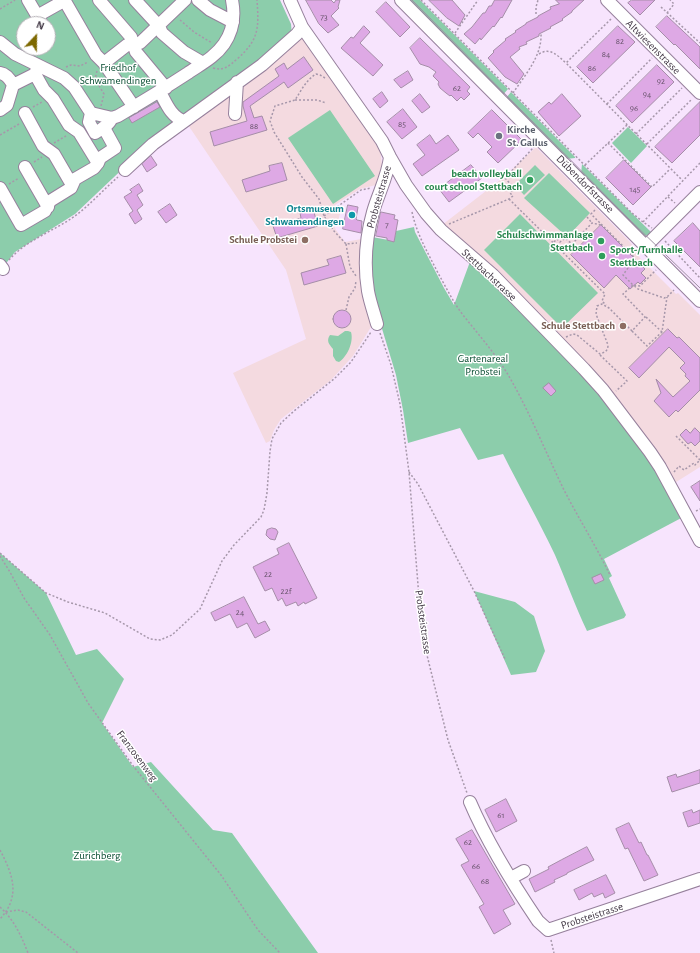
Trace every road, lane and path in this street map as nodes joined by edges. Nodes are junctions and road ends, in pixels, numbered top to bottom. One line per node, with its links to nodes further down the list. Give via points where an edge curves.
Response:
1 (15, 0): 18 (path)
2 (28, 0): 23 (street)
3 (99, 0): 32 (street, via 131,37)
4 (135, 0): 26 (street)
5 (185, 0): 19 (street)
6 (198, 0): 25 (street, via 210,10)
7 (232, 0): 25 (street)
8 (257, 0): 37 (path, via 256,32 248,49 220,70)
9 (290, 0): 27 (street, Stettbachstrasse)
10 (401, 0): 96 (street, Dübendorfstrasse)
11 (421, 0): 28 (path)
12 (477, 0): 28 (path)
13 (538, 0): 21 (path)
14 (607, 0): 48 (street, Altwiesenstrasse)
15 (670, 0): 20 (path, via 674,4)
16 (61, 1): 24 (street); 36 (street, via 66,3)
17 (661, 7): 20 (path)
18 (0, 9)
19 (174, 11): 26 (street); 33 (path, via 194,32)
20 (667, 13): 31 (path)
21 (536, 14)
22 (615, 15): 38 (path)
23 (38, 16)
24 (44, 16)
25 (233, 22): 33 (street, via 228,38)
26 (159, 26): 32 (street, via 140,43); 37 (street, via 162,33)
27 (302, 27): 43 (street, via 262,65); 69 (street, Stettbachstrasse, via 382,141)
28 (455, 34): 47 (path)
29 (541, 34): 34 (path, via 542,43)
30 (0, 42): 40 (street)
31 (700, 43)
32 (133, 44): 36 (street); 46 (street)
33 (221, 48): 37 (street)
34 (538, 55): 38 (path, via 542,52 553,52); 47 (path)
35 (655, 56): 52 (path)
36 (99, 60): 39 (path, via 80,66); 53 (street); 56 (path, via 95,79 104,94)
37 (202, 63): 46 (street)
38 (566, 63): 52 (path)
39 (65, 67)
40 (37, 70): 44 (street); 49 (street, via 44,90); 56 (street, via 70,82)
41 (0, 73): 44 (street, via 5,74)
42 (328, 81): 50 (path, via 316,74 304,84)
43 (237, 82): 57 (street); 59 (street)
44 (13, 85): 54 (street, via 7,105)
45 (685, 85): 63 (path)
46 (163, 90): 53 (street); 59 (street, via 174,116)
47 (513, 93): 72 (path)
48 (698, 95): 66 (path)
49 (50, 97): 55 (path); 62 (street)
50 (295, 100): 51 (path, via 317,100); 85 (path, via 275,106 270,121 302,177 319,199)
51 (326, 103)
52 (606, 104): 60 (path)
53 (134, 107): 58 (street)
54 (0, 110)
55 (28, 113): 64 (path); 68 (street, via 43,146)
56 (94, 114): 58 (street); 61 (street, via 89,122 95,133)
57 (235, 114)
58 (112, 118): 61 (street)
59 (184, 121): 75 (street, via 153,144)
60 (627, 125): 63 (path); 65 (path)
61 (104, 128): 70 (street, via 115,148 100,158)
62 (75, 130): 68 (path); 70 (street, via 79,132)
63 (636, 134): 66 (path)
64 (0, 135)
65 (608, 143): 72 (path); 74 (path, via 652,187)
66 (647, 144): 74 (path)
67 (536, 145): 81 (path, via 505,178 514,188 510,193 513,196)
68 (52, 146): 73 (path, via 46,155); 77 (street)
69 (390, 157): 91 (street, Stettbachstrasse, via 413,195); 107 (street, Probsteistrasse, via 372,214 367,242 368,291)
70 (98, 163): 77 (street, via 75,179)
71 (700, 163): 76 (path)
72 (585, 165): 87 (path)
73 (29, 167): 78 (path); 83 (street)
74 (670, 169): 76 (path)
75 (125, 170): 97 (path, via 75,216 15,254)
76 (683, 181): 87 (path)
77 (72, 185): 83 (street, via 50,201)
78 (3, 187): 83 (street, via 21,225)
79 (372, 188): 85 (path, via 361,190)
80 (700, 192): 96 (street)
81 (509, 199): 91 (path, via 451,223); 94 (path)
82 (411, 206): 120 (path, via 422,243 444,285 462,314 507,373 564,490)
83 (48, 207)
84 (595, 209): 89 (path, via 591,214)
85 (324, 216): 95 (path)
86 (587, 217): 88 (path)
87 (643, 222): 90 (path)
88 (592, 223): 89 (path); 94 (path, via 572,244 565,238 560,242 557,239)
89 (602, 224): 100 (path, via 635,258 623,275)
90 (655, 229)
91 (441, 230): 110 (street, Stettbachstrasse, via 493,275)
92 (663, 237): 99 (path, via 675,254)
93 (363, 242): 95 (path)
94 (553, 242): 104 (path, via 605,294 602,301)
95 (346, 244): 105 (path, via 350,267 357,278)
96 (646, 246): 103 (street, Dübendorfstrasse)
97 (1, 267)
98 (656, 270): 100 (path, via 640,286)
99 (700, 278)
100 (632, 284): 102 (path, via 638,289); 106 (path, via 623,294)
101 (675, 289): 102 (path)
102 (667, 297): 109 (path)
103 (700, 301)
104 (609, 308): 108 (path); 111 (path, via 599,304 596,310 608,345 608,350)
105 (346, 310)
106 (645, 317): 108 (path); 109 (path)
107 (377, 324): 115 (path, Probsteistrasse, via 391,365 400,404); 118 (path, via 351,362 281,423 272,439 267,493 261,517 222,561 200,609 172,635 160,640 150,639 105,613 46,593)
108 (632, 330): 109 (path, via 647,346)
109 (662, 332)
110 (558, 343): 111 (path, via 568,336 577,335); 112 (street, Stettbachstrasse)
111 (600, 354): 112 (path, via 627,381)
112 (609, 398): 116 (street, Stettbachstrasse, via 650,452)
113 (676, 436): 114 (path)
114 (700, 460): 116 (path, via 684,470 679,466)
115 (409, 472): 121 (path, via 418,484 474,591); 122 (path, Probsteistrasse, via 422,636 448,740)
116 (666, 479): 117 (street, Stettbachstrasse)
117 (700, 541)
118 (0, 552)
119 (0, 556): 133 (path, Franzosenweg, via 24,598 50,635 88,703 129,761 221,875 258,930)
120 (610, 575)
121 (505, 659)
122 (470, 802): 125 (street, Probsteistrasse, via 491,846)
123 (0, 850): 128 (path, via 12,880 10,907)
124 (524, 870): 125 (street)
125 (511, 878): 130 (street, Probsteistrasse, via 538,921)
126 (700, 880): 130 (street, Probsteistrasse)
127 (0, 907): 128 (path)
128 (6, 912): 129 (path); 131 (path, via 18,929); 132 (path, via 26,912)
129 (0, 919)
130 (548, 930): 134 (path)
131 (28, 953)
132 (78, 953)
133 (280, 953)
134 (554, 953)

